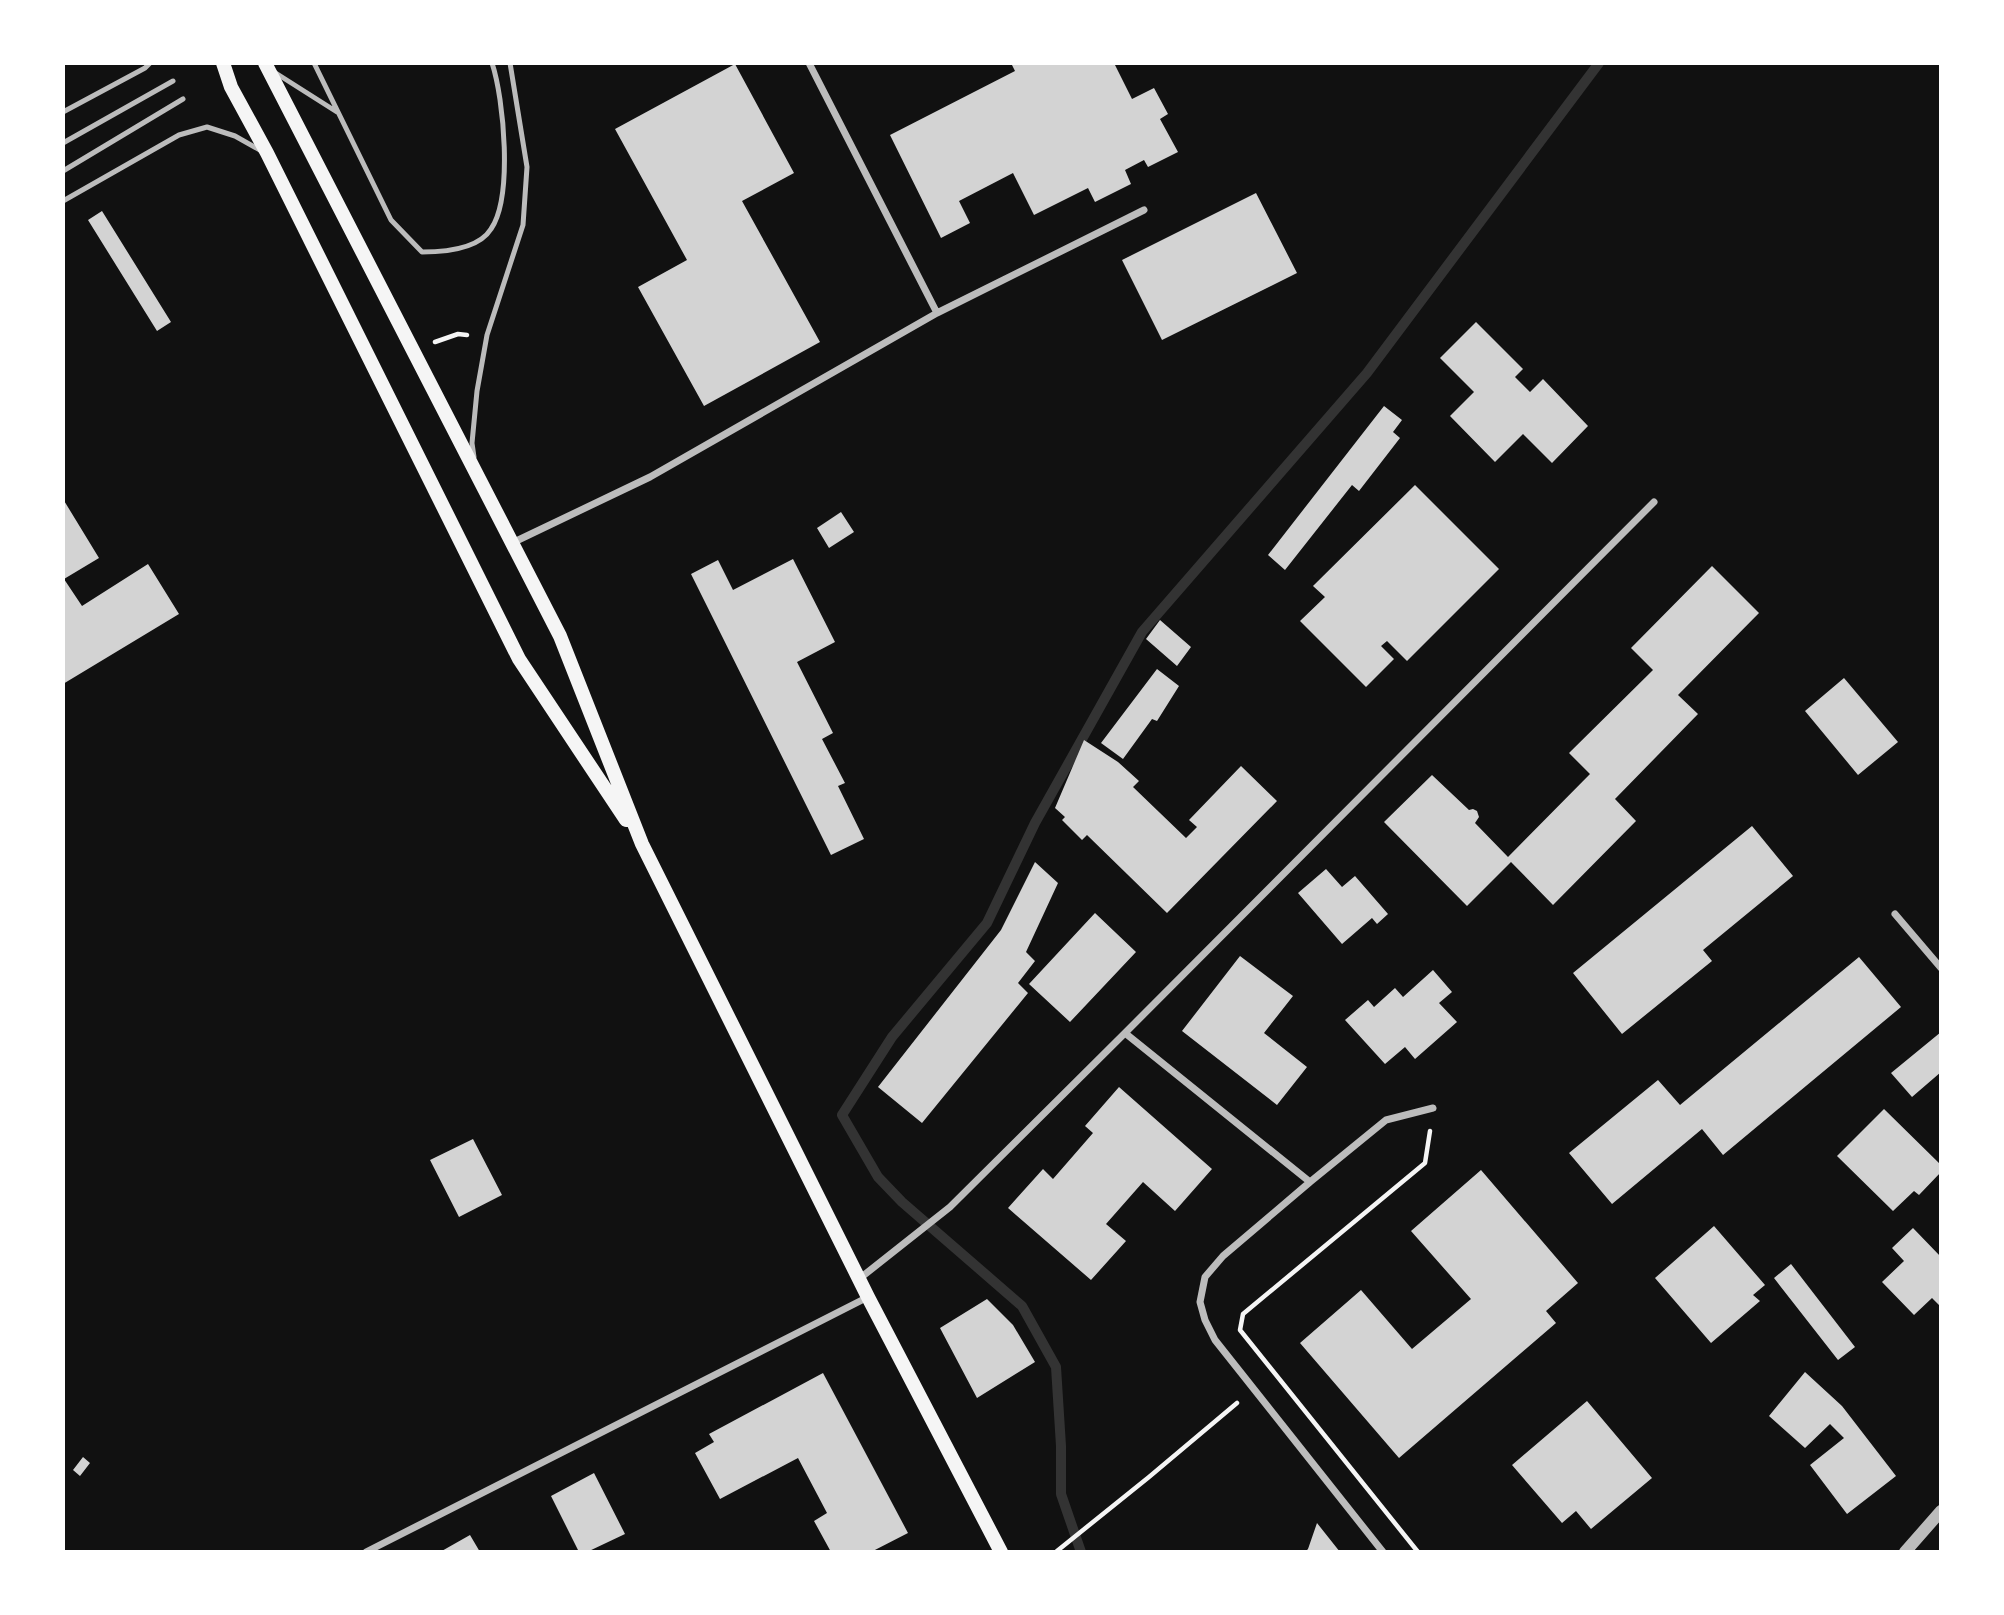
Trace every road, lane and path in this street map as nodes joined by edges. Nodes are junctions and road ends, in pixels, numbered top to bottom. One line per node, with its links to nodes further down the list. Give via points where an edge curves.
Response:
1 (150, 63): 10 (lane)
2 (223, 63): 13 (main road)
3 (314, 63): 11 (lane)
4 (492, 63): 11 (lane, via 504,133 503,184 498,216 491,231 477,242 447,252 422,252 391,220)
5 (510, 63): 18 (lane, via 527,167 523,225 487,335 472,443)
6 (808, 63): 17 (street)
7 (268, 65): 11 (lane); 18 (main road)
8 (173, 81): 12 (lane)
9 (183, 99): 14 (lane)
10 (63, 112)
11 (339, 114)
12 (63, 144)
13 (267, 153): 15 (lane, via 207,127 179,135); 21 (main road, via 519,659)
14 (63, 171)
15 (63, 201)
16 (1144, 211): 17 (street)
17 (937, 313): 20 (street, via 650,477)
18 (476, 475): 20 (main road)
19 (1654, 502): 24 (street)
20 (512, 542): 21 (main road, via 560,636)
21 (642, 844): 27 (main road)
22 (1895, 914): 23 (street)
23 (1941, 968)
24 (1125, 1033): 26 (street); 27 (street, via 950,1207)
25 (1433, 1108): 26 (street, via 1386,1120); 35 (path, via 1425,1163 1243,1314 1240,1330)
26 (1310, 1182): 34 (street, via 1223,1256 1205,1278 1200,1302 1215,1340)
27 (859, 1279): 28 (main road)
28 (868, 1297): 32 (street); 33 (main road)
29 (1237, 1403): 31 (path)
30 (1941, 1511): 36 (street)
31 (1057, 1551)
32 (366, 1552)
33 (1001, 1552)
34 (1383, 1552)
35 (1418, 1552)
36 (1905, 1552)

